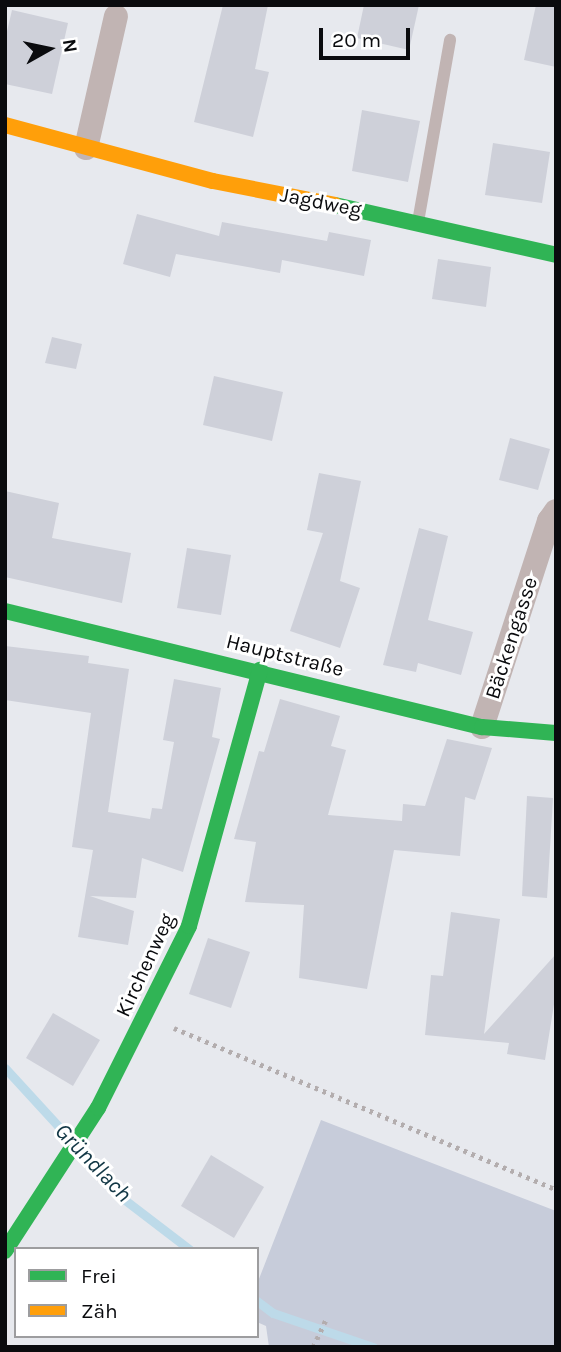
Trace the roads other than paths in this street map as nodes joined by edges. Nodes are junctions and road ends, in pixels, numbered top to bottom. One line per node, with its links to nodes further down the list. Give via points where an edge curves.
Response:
1 (116, 16): 4 (street)
2 (450, 40): 5 (lane)
3 (5, 125): 4 (street, Jagdweg)
4 (86, 148): 5 (street, Jagdweg, via 213,181)
5 (418, 222): 6 (street, Jagdweg)
6 (556, 255)
7 (556, 511): 10 (street, Bäckengasse)
8 (5, 611): 9 (street, Hauptstraße)
9 (260, 670): 10 (street, Hauptstraße); 12 (street, Kirchenweg, via 189,926 98,1108)
10 (482, 727): 11 (street, Hauptstraße)
11 (556, 733)
12 (5, 1251)

